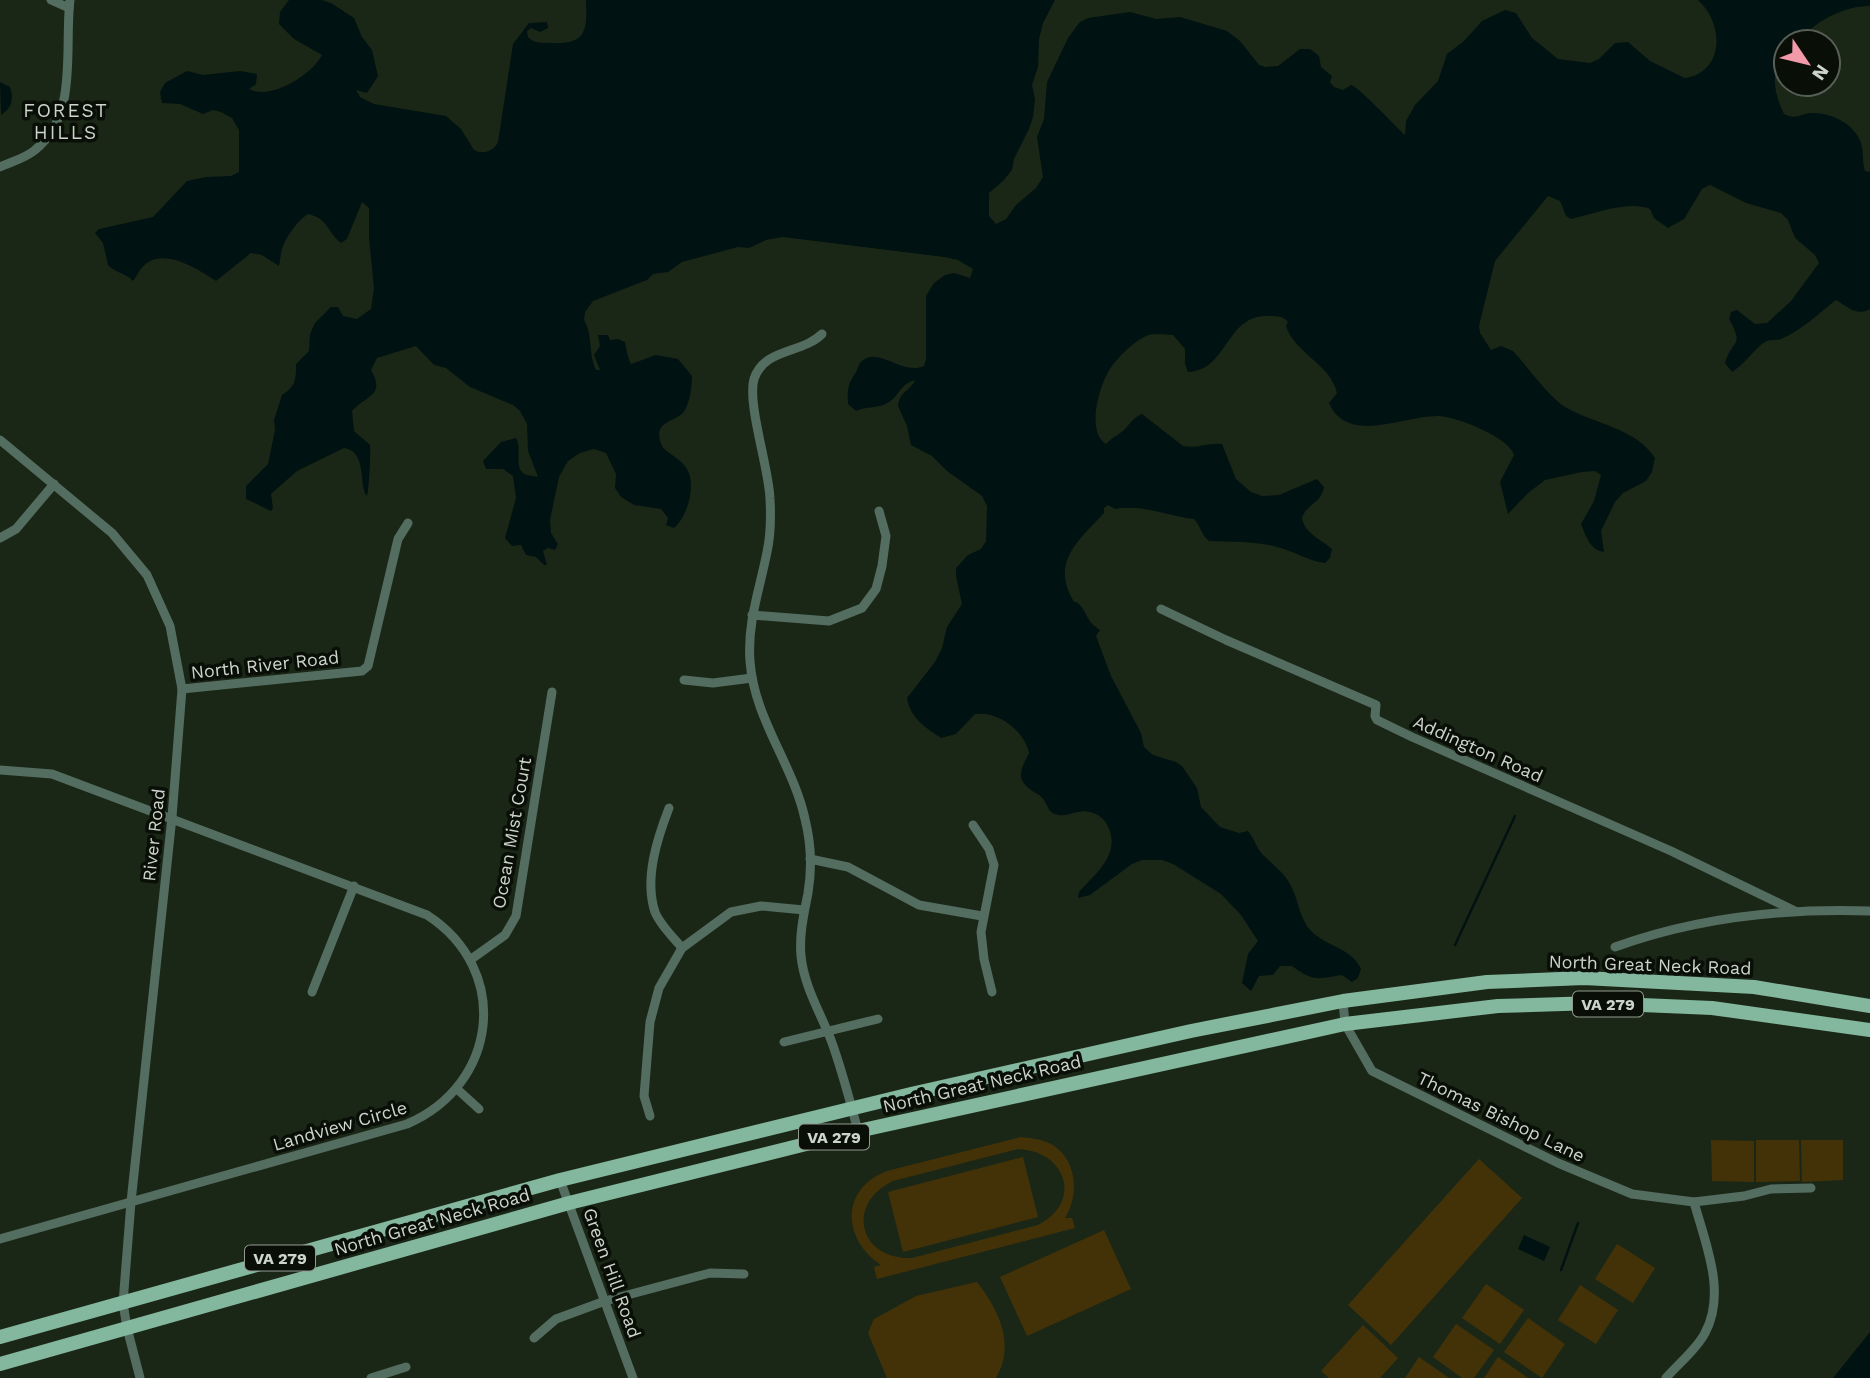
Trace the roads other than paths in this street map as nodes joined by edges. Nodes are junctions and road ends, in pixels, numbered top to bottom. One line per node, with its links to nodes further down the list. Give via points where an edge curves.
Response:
1 (51, 0): 2 (street)
2 (70, 4): 3 (street, via 59,122 35,151)
3 (0, 167)
4 (822, 334): 11 (street, via 805,346 767,360 754,379 771,516)
5 (0, 440): 6 (street, River Road)
6 (54, 484): 9 (street, via 16,529); 14 (street, River Road, via 111,533 147,575 170,626)
7 (879, 512): 11 (street, via 886,536 882,566 876,589 862,608 829,621)
8 (408, 523): 14 (street, North River Road, via 398,539 368,666 362,671)
9 (0, 538)
10 (1161, 609): 23 (street, Addington Road, via 1376,705 1377,720 1412,737)
11 (752, 615): 12 (street)
12 (752, 678): 13 (street, via 713,683); 20 (street, via 766,726 801,804)
13 (684, 680)
14 (182, 689): 18 (street, River Road)
15 (552, 692): 28 (street, Ocean Mist Court, via 516,916 505,935)
16 (0, 770): 18 (street, Landview Circle, via 52,774)
17 (668, 808): 27 (street, via 656,839 651,893 656,915)
18 (172, 817): 21 (street, Landview Circle); 45 (street, River Road)
19 (973, 825): 25 (street, via 994,865)
20 (810, 859): 22 (street); 25 (street, via 848,867 919,905)
21 (354, 886): 28 (street, Landview Circle, via 428,915 450,932); 29 (street)
22 (804, 910): 27 (street, via 761,906 731,912); 36 (street, via 800,943 804,973)
23 (1795, 911): 24 (street); 26 (street, via 1705,921)
24 (1870, 911)
25 (982, 916): 30 (street, via 982,950)
26 (1615, 947)
27 (682, 948): 41 (street, via 659,988 650,1022 644,1096)
28 (470, 960): 38 (street, Landview Circle, via 481,986 483,1022 478,1055)
29 (312, 992)
30 (992, 992)
31 (1343, 1001): 32 (main road, North Great Neck Road / VA 279, via 1487,982 1584,978 1754,987); 34 (street, Thomas Bishop Lane); 39 (main road, North Great Neck Road / VA 279)
32 (1870, 1006)
33 (878, 1019): 36 (street)
34 (1345, 1024): 35 (main road, North Great Neck Road / VA 279, via 1498,1006 1595,1003 1712,1008); 42 (main road, North Great Neck Road / VA 279); 46 (street, Thomas Bishop Lane, via 1372,1071 1558,1163 1632,1194)
35 (1870, 1030)
36 (827, 1031): 37 (street); 39 (street)
37 (784, 1042)
38 (457, 1089): 40 (street); 45 (street, Landview Circle, via 434,1110 407,1124)
39 (851, 1107): 42 (street); 43 (main road, North Great Neck Road / VA 279)
40 (479, 1109)
41 (650, 1116)
42 (858, 1131): 47 (main road, North Great Neck Road / VA 279)
43 (560, 1180): 47 (street, Green Hill Road); 51 (main road, North Great Neck Road / VA 279)
44 (1811, 1188): 46 (street, Thomas Bishop Lane, via 1772,1189)
45 (131, 1202): 48 (street, Landview Circle); 51 (street, River Road)
46 (1694, 1202): 60 (street, via 1714,1281 1715,1306 1704,1335)
47 (569, 1203): 50 (street, Green Hill Road); 52 (main road, North Great Neck Road / VA 279)
48 (0, 1239)
49 (744, 1274): 50 (street, via 710,1273)
50 (605, 1301): 54 (street, via 556,1319); 59 (street, Green Hill Road)
51 (123, 1303): 52 (street, River Road); 53 (main road, North Great Neck Road / VA 279)
52 (127, 1328): 55 (main road, North Great Neck Road / VA 279); 57 (street, River Road)
53 (0, 1337)
54 (534, 1338)
55 (0, 1364)
56 (406, 1367): 58 (street)
57 (140, 1378)
58 (371, 1378)
59 (633, 1378)
60 (1665, 1378)

